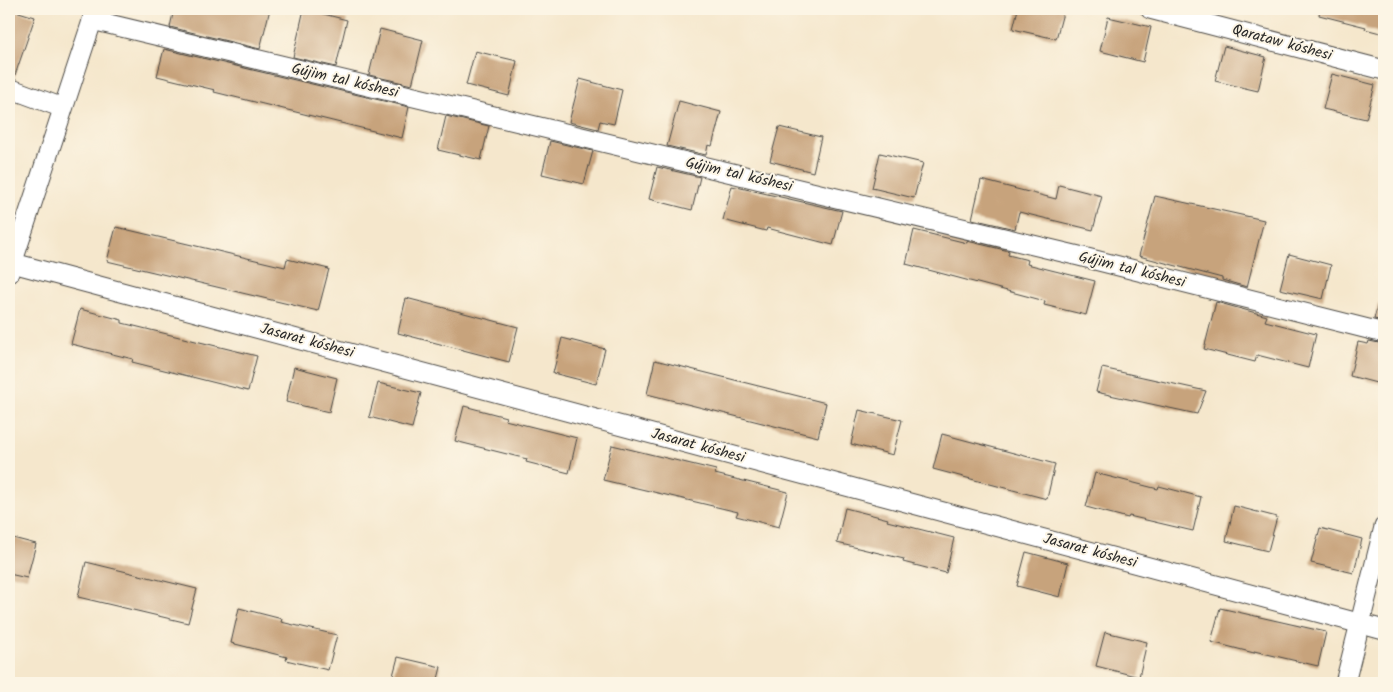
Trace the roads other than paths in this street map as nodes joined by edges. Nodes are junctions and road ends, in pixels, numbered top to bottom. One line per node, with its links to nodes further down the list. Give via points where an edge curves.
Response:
1 (1150, 9): 3 (street, Qarataw kóshesi)
2 (94, 15): 5 (street); 7 (street, Gújim tal kóshesi)
3 (1384, 70)
4 (9, 88): 5 (street)
5 (63, 108): 6 (street)
6 (11, 268): 9 (street, Jasarat kóshesi)
7 (1384, 333)
8 (1384, 527): 9 (street)
9 (1360, 623): 10 (street, Jasarat kóshesi); 11 (street)
10 (1384, 630)
11 (1345, 683)

